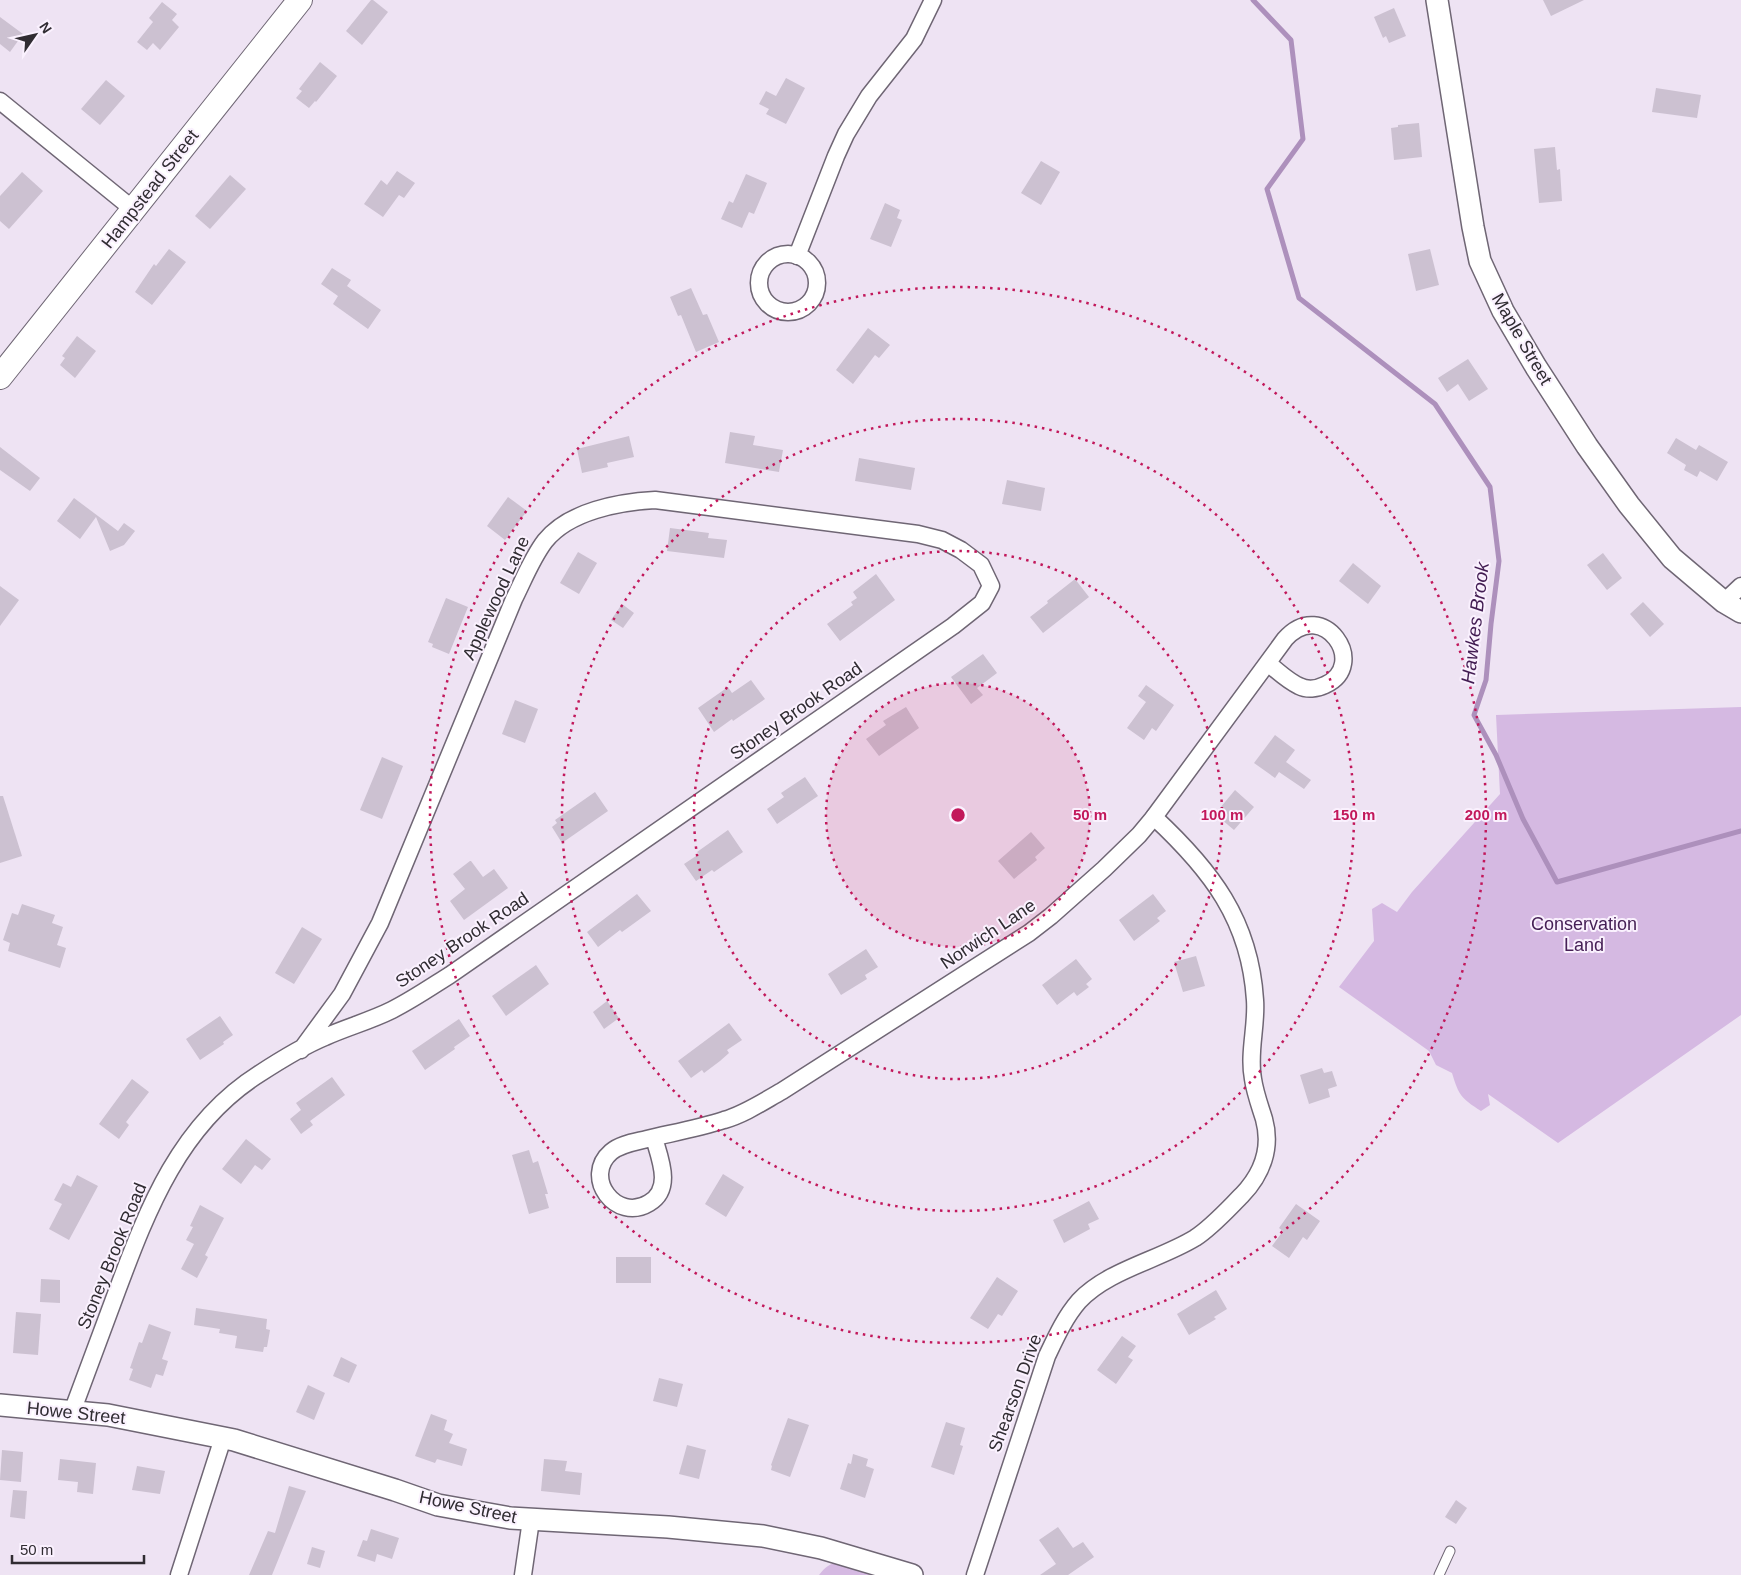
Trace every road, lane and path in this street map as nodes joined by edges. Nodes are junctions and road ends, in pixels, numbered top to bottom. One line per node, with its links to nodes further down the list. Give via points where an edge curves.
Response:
1 (300, 0): 5 (main road, Hampstead Street)
2 (933, 0): 6 (street, via 914,38 869,96 846,134)
3 (1437, 0): 10 (street, Maple Street, via 1480,261 1503,312 1587,446 1633,510 1672,558)
4 (0, 100): 5 (street)
5 (134, 210): 7 (main road, Hampstead Street)
6 (797, 256)
7 (0, 377)
8 (992, 586): 13 (street, Stoney Brook Road, via 982,603 953,626 450,975 392,1010 324,1037); 13 (street, Applewood Lane, via 982,565 961,550 942,540 918,534 655,500 605,507 563,526 547,539 534,557 514,598 380,923 342,994)
9 (1741, 586): 10 (street)
10 (1732, 607)
11 (1268, 664): 11 (street, Norwich Lane, via 1290,634 1308,626 1327,629 1343,650 1337,676 1320,688 1299,686); 12 (street, Norwich Lane)
12 (1154, 817): 14 (street, Norwich Lane, via 1139,835 1051,916 1006,948 754,1107 725,1120); 23 (street, Shearson Drive, via 1209,876 1238,922 1252,975 1255,1001 1252,1078 1265,1121 1266,1153 1253,1181 1197,1236 1099,1285 1072,1310 1047,1356)
13 (301, 1050): 16 (street, Stoney Brook Road, via 236,1091 201,1124 177,1157 141,1228)
14 (654, 1138): 14 (street, Norwich Lane, via 664,1174 659,1193 639,1208 626,1208 614,1203 600,1181 606,1157 616,1148)
15 (0, 1406): 16 (street, Howe Street)
16 (72, 1412): 17 (street, Howe Street, via 108,1414)
17 (223, 1438): 18 (street, Howe Street, via 438,1505); 20 (street)
18 (532, 1520): 21 (street); 22 (street, Howe Street, via 763,1536 821,1548)
19 (1450, 1551): 24 (lane)
20 (179, 1575)
21 (523, 1575)
22 (912, 1575)
23 (974, 1575)
24 (1438, 1575)

